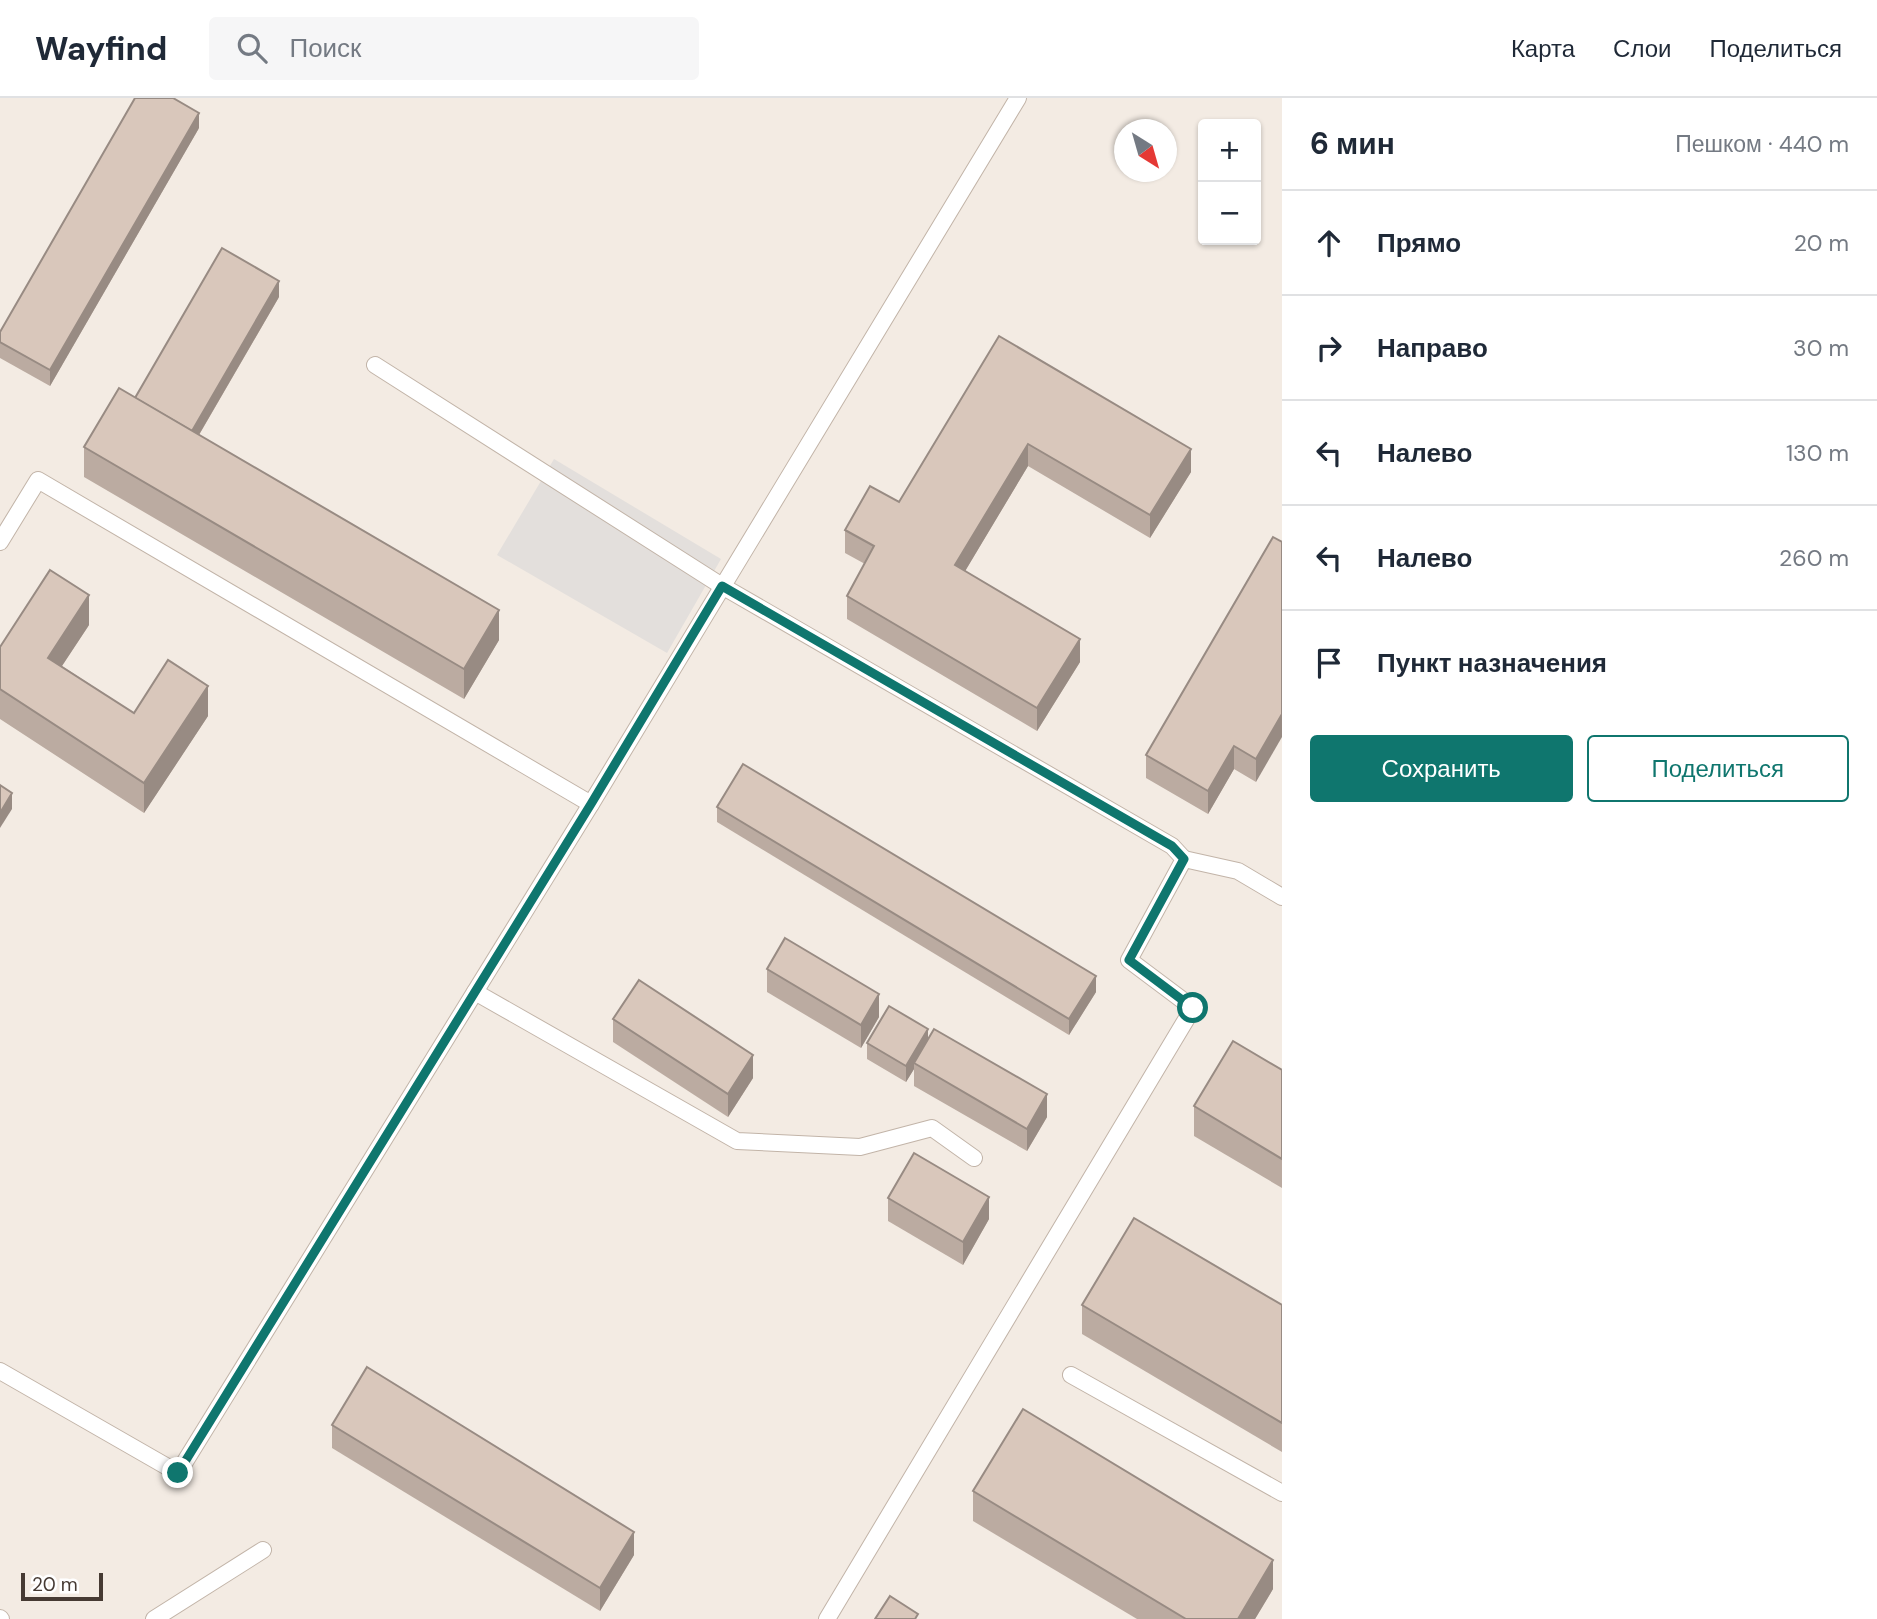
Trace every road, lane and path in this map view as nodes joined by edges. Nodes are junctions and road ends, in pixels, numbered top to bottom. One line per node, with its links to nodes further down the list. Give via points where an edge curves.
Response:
1 (1018, 98): 4 (lane)
2 (375, 365): 4 (lane)
3 (0, 542): 5 (lane, via 38,480)
4 (722, 586): 5 (lane); 6 (lane, via 1172,846)
5 (591, 804): 8 (lane)
6 (1184, 859): 7 (lane, via 1238,870); 15 (lane, via 1129,960 1193,1008)
7 (1282, 897)
8 (475, 992): 9 (lane, via 737,1141 860,1147 932,1128); 10 (lane, via 178,1473)
9 (974, 1158)
10 (0, 1371)
11 (1071, 1375): 12 (lane)
12 (1282, 1493)
13 (263, 1550): 14 (lane)
14 (154, 1619)
15 (827, 1619)

